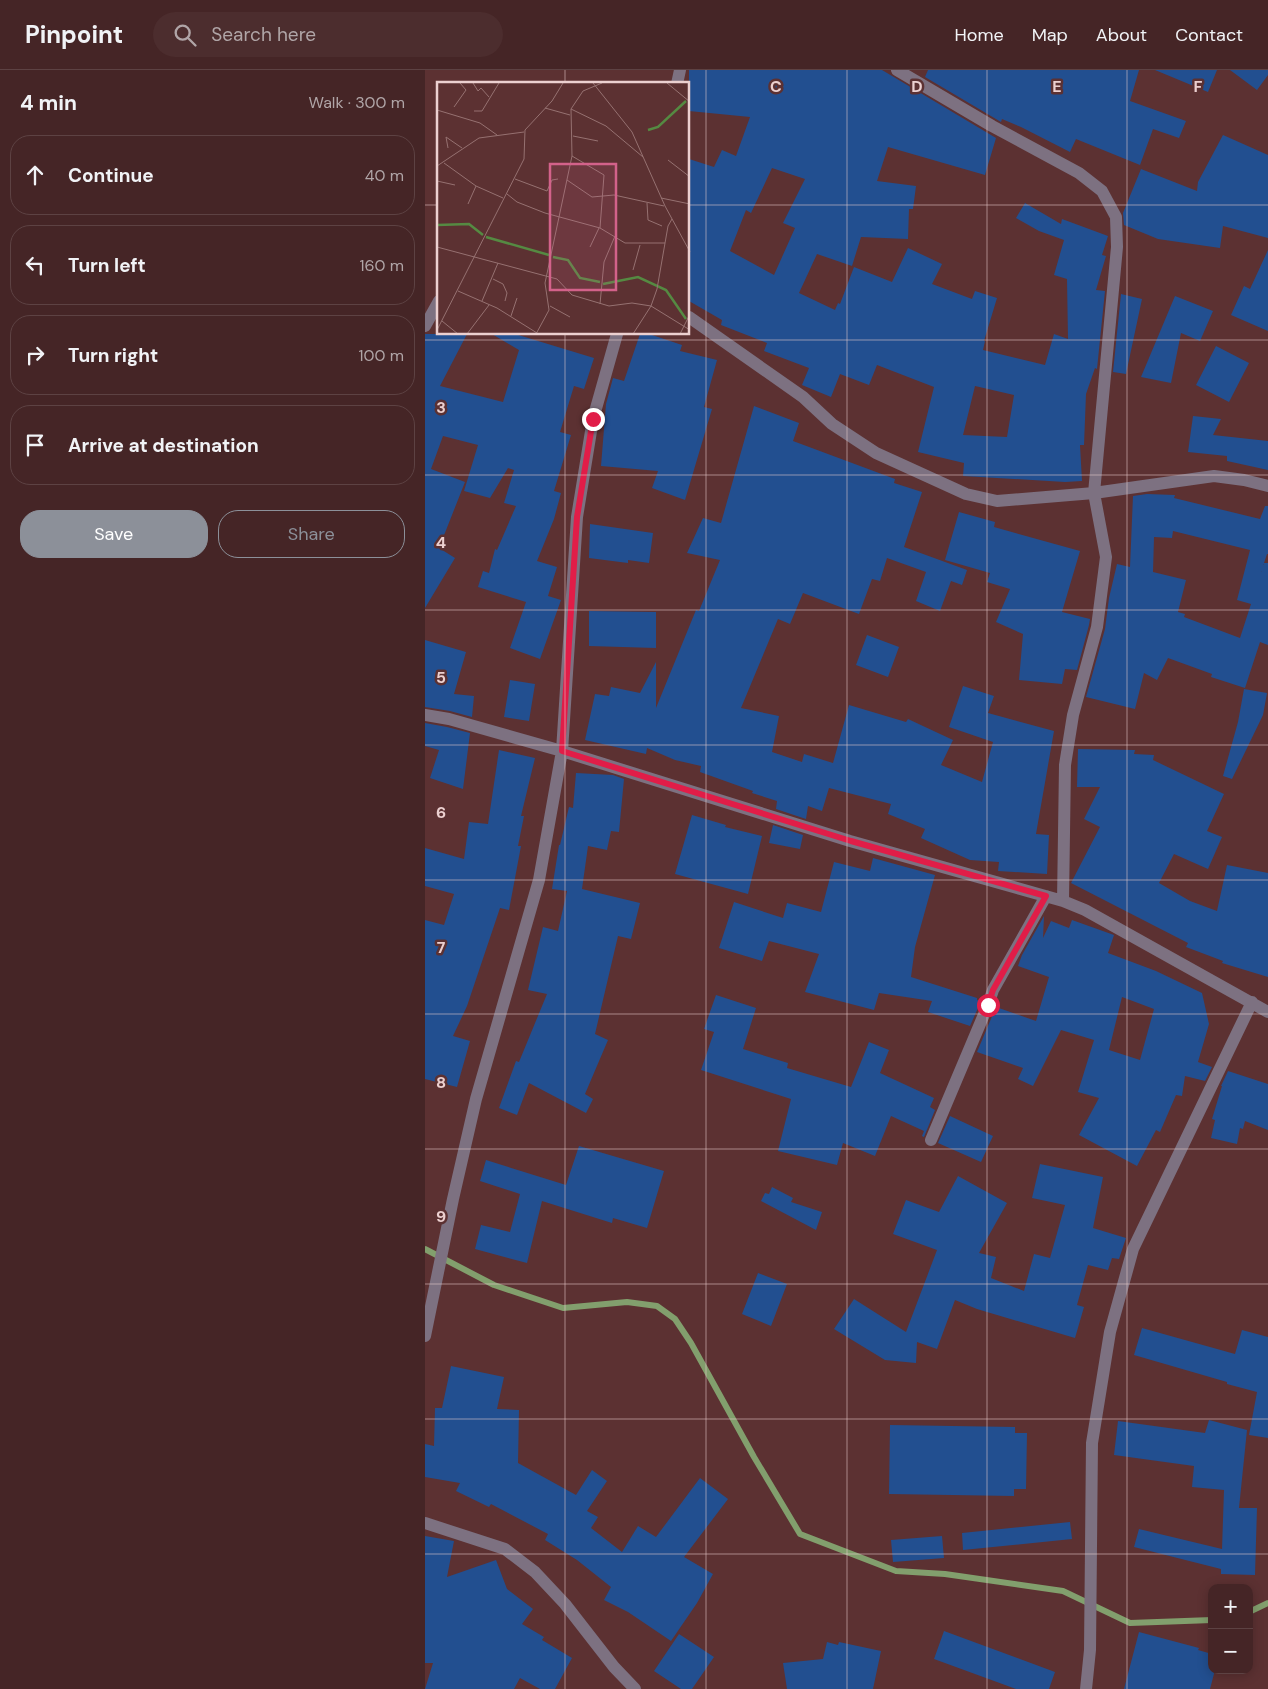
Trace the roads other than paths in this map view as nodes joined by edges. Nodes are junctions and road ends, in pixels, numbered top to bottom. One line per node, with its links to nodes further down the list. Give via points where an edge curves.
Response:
1 (897, 70): 7 (street, via 1079,173 1102,191 1116,217 1116,257)
2 (437, 305): 4 (street)
3 (690, 318): 7 (street, via 803,397 831,424 876,453 966,494 997,501)
4 (425, 326)
5 (617, 335): 9 (street, via 593,419 577,517)
6 (1268, 486): 7 (street, via 1214,476)
7 (1094, 494): 11 (street, via 1106,557 1097,627 1073,715 1065,765)
8 (425, 714): 9 (street)
9 (562, 751): 10 (street, via 851,841); 15 (street, via 539,880 476,1099)
10 (1046, 896): 11 (street); 14 (street, via 993,990)
11 (1063, 901): 12 (street)
12 (1252, 1002): 13 (street); 18 (street, via 1133,1249 1109,1332 1092,1443 1090,1650)
13 (1268, 1012)
14 (931, 1140)
15 (426, 1332)
16 (425, 1523): 17 (street, via 505,1549 535,1572)
17 (635, 1689)
18 (1086, 1689)

